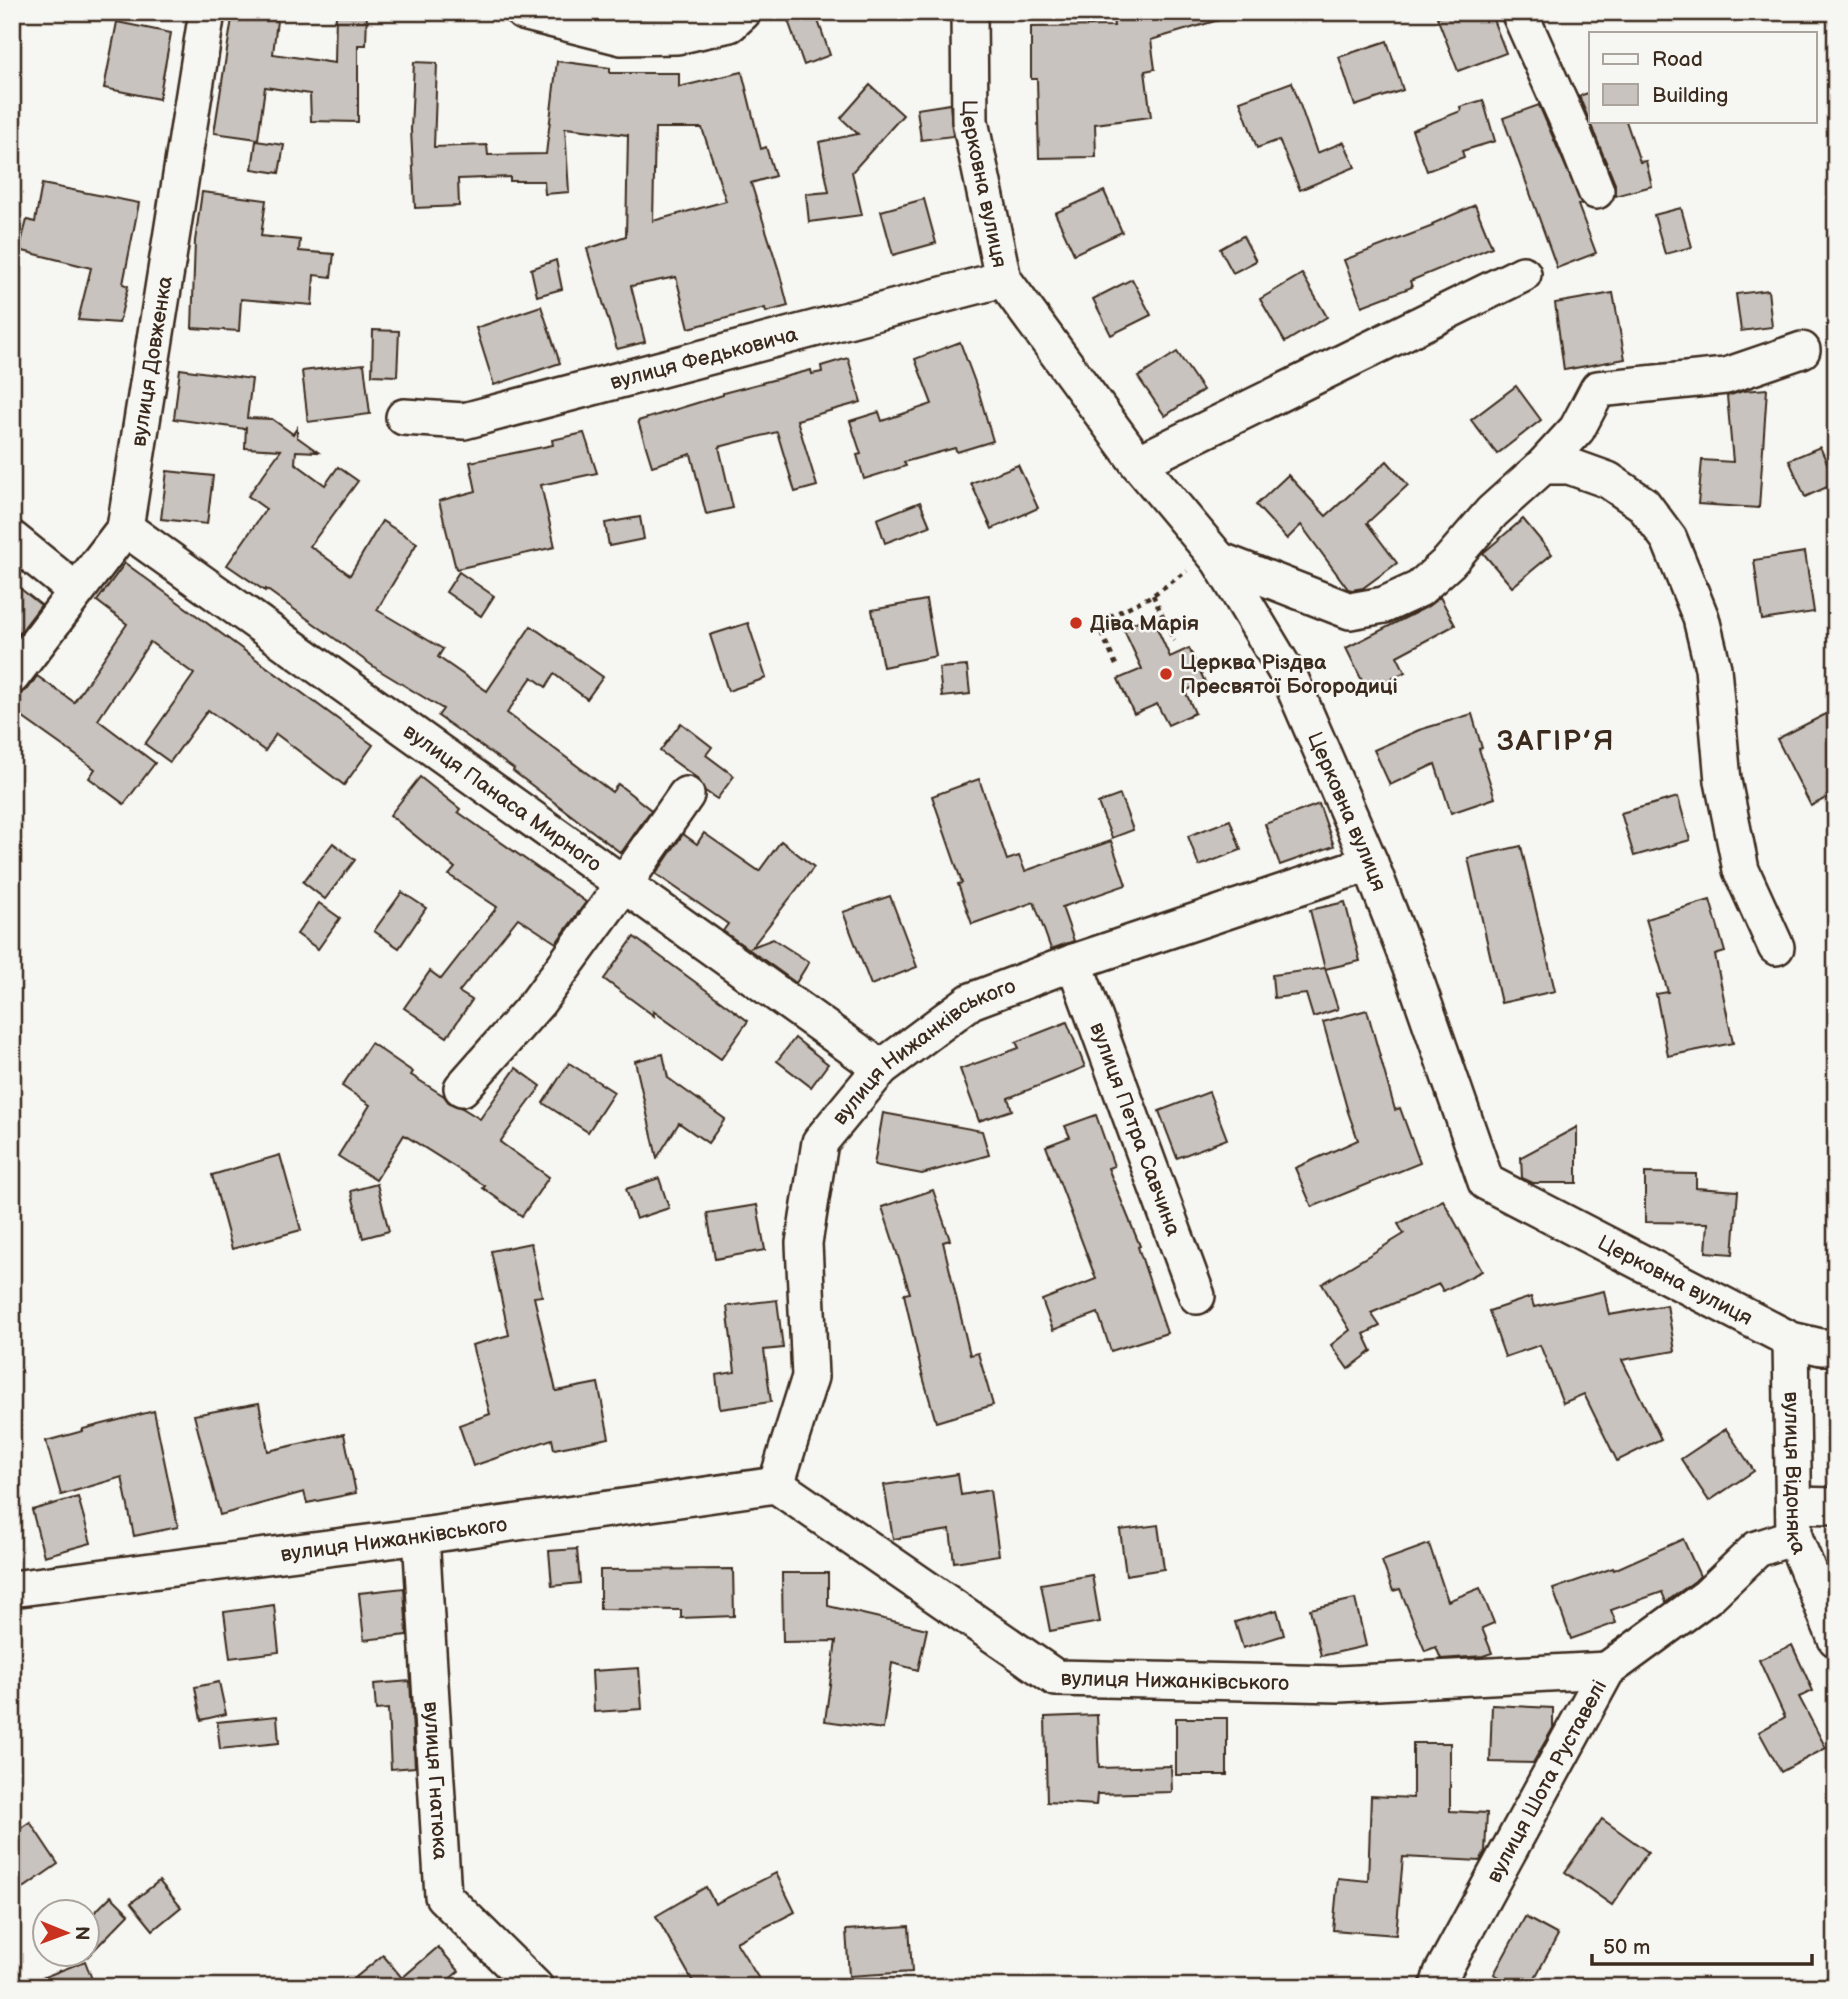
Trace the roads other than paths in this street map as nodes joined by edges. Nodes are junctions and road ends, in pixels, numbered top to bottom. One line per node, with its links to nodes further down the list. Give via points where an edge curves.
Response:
1 (207, 12): 13 (street, вулиця Довженка)
2 (523, 12): 3 (street, via 622,37 677,36 730,24)
3 (743, 12)
4 (969, 12): 8 (street, Церковна вулиця, via 970,121)
5 (1519, 12): 6 (street)
6 (1596, 191)
7 (1523, 274): 11 (street)
8 (1003, 279): 10 (street, вулиця Федьковича, via 464,421); 11 (street, Церковна вулиця)
9 (1802, 350): 12 (street, via 1726,376 1598,389 1577,429)
10 (404, 417)
11 (1138, 463): 15 (street, Церковна вулиця)
12 (1543, 466): 15 (street, via 1419,589 1384,605 1350,611); 21 (street, via 1569,466 1608,480 1643,505 1669,539 1701,618 1713,667 1723,781 1741,870)
13 (125, 528): 16 (street, вулиця Довженка); 20 (street, вулиця Панаса Мирного)
14 (12, 538): 16 (street)
15 (1216, 555): 19 (street, Церковна вулиця, via 1291,681)
16 (76, 591): 17 (street, вулиця Довженка)
17 (12, 676)
18 (686, 795): 20 (street)
19 (1370, 863): 22 (street, вулиця Нижанківського); 26 (street, Церковна вулиця, via 1418,984 1486,1182)
20 (624, 884): 23 (street, вулиця Панаса Мирного); 24 (street, via 538,1002)
21 (1776, 947)
22 (1074, 962): 23 (street, вулиця Нижанківського, via 971,1002); 25 (street, вулиця Петра Савчина)
23 (881, 1068): 28 (street, вулиця Нижанківського, via 820,1142 804,1243 810,1377)
24 (462, 1088)
25 (1197, 1296)
26 (1791, 1340): 27 (street, Церковна вулиця); 30 (street, вулиця Відоняка)
27 (1836, 1347)
28 (776, 1485): 31 (street, вулиця Нижанківського); 34 (street, вулиця Нижанківського, via 1056,1678 1339,1684)
29 (1836, 1506): 30 (street, вулиця Шота Руставелі)
30 (1794, 1521): 33 (street, вулиця Відоняка); 34 (street, вулиця Шота Руставелі, via 1756,1549 1708,1596)
31 (421, 1536): 32 (street, вулиця Нижанківського); 35 (street, вулиця Гнатюка, via 443,1896)
32 (12, 1589)
33 (1836, 1639)
34 (1607, 1670): 36 (street, вулиця Шота Руставелі)
35 (535, 1987)
36 (1438, 1987)

